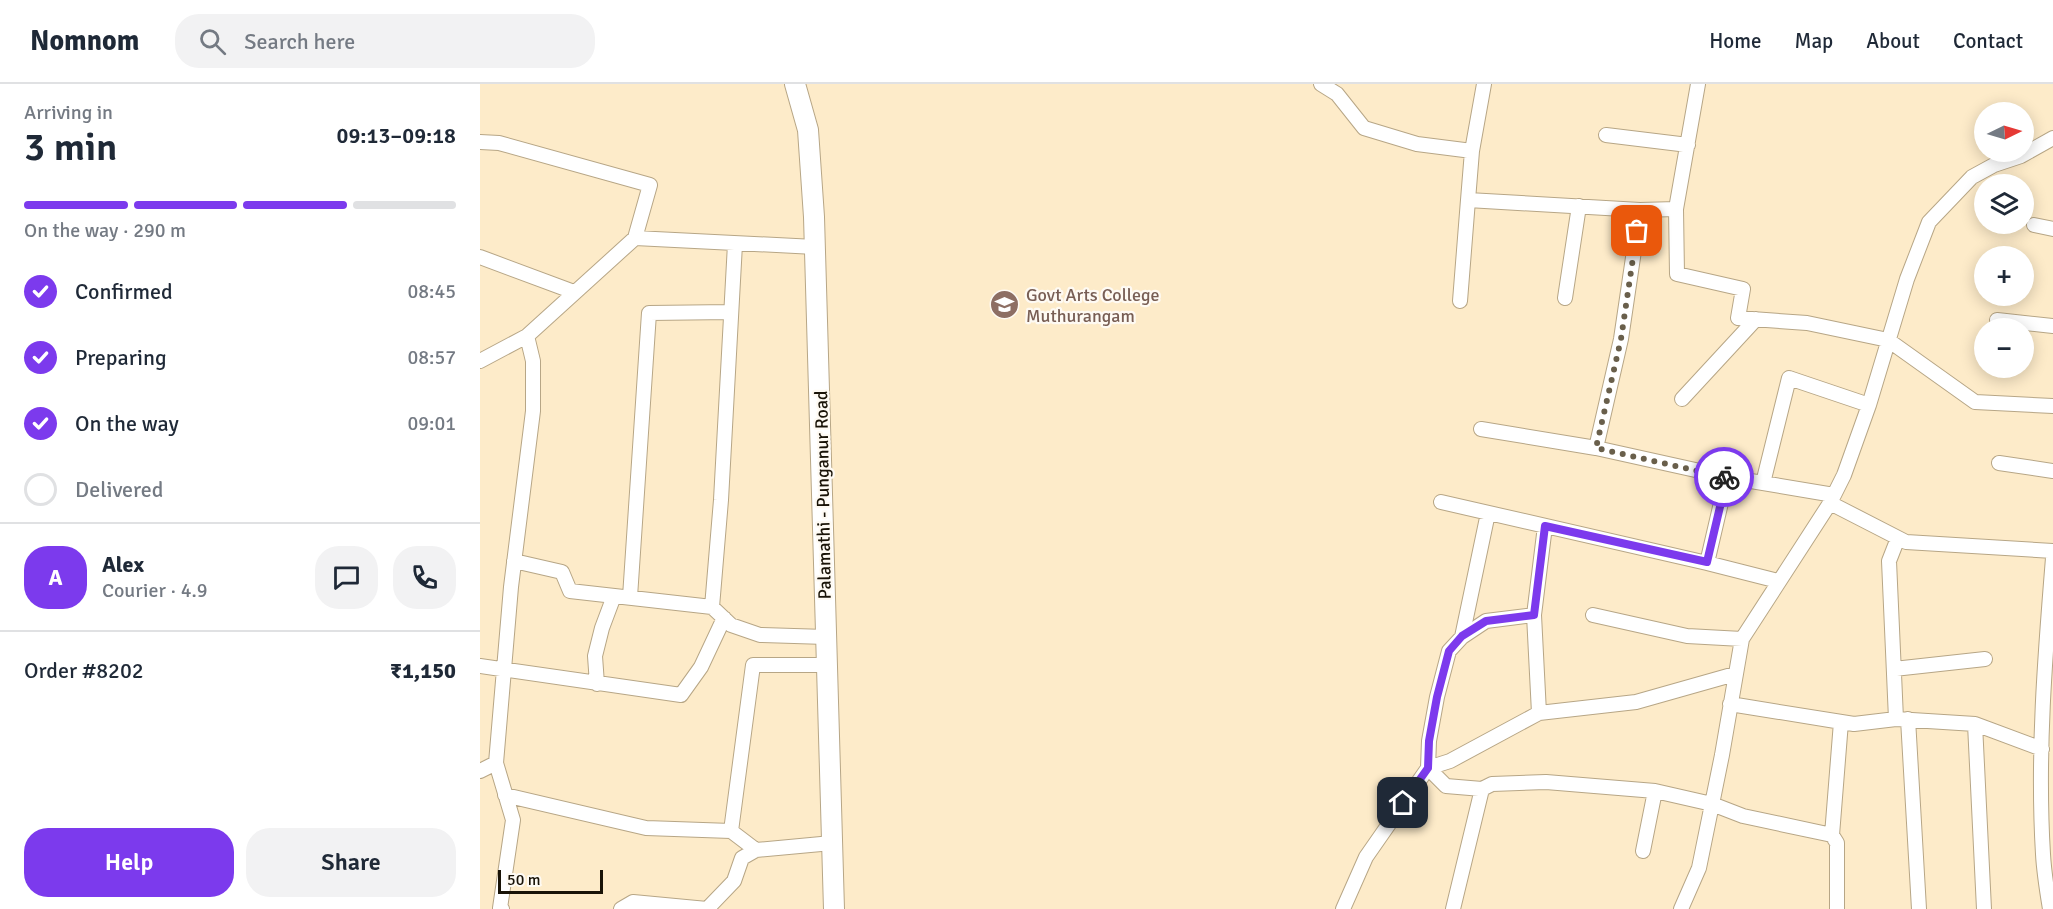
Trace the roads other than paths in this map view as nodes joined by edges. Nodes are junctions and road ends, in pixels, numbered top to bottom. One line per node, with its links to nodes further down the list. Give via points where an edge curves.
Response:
1 (795, 84): 18 (street, Palamathi - Punganur Road, via 808,130)
2 (1321, 84): 9 (street, via 1337,94 1364,128 1417,144)
3 (1484, 84): 9 (street)
4 (1698, 84): 8 (street)
5 (1606, 135): 8 (street)
6 (2053, 138): 28 (street, via 1972,177 1929,222)
7 (480, 142): 16 (street, via 499,143 650,184)
8 (1688, 146): 12 (street)
9 (1472, 151): 10 (street)
10 (1468, 200): 11 (street); 22 (street)
11 (1580, 206): 13 (street); 21 (street)
12 (1676, 209): 13 (street); 24 (street, via 1677,274 1743,289 1738,318)
13 (1640, 210): 34 (street, via 1621,339)
14 (2034, 225): 15 (street)
15 (2053, 229)
16 (635, 238): 17 (street); 20 (street)
17 (735, 244): 18 (street); 23 (street)
18 (815, 247): 57 (street, Palamathi - Punganur Road)
19 (480, 257): 20 (street)
20 (574, 292): 27 (street)
21 (1565, 298)
22 (1460, 301)
23 (731, 312): 50 (street, via 649,313); 51 (street)
24 (1756, 319): 28 (street, via 1807,323); 30 (street)
25 (2034, 324): 26 (street)
26 (2053, 326)
27 (527, 336): 29 (street); 46 (street, via 533,361 533,411)
28 (1888, 340): 31 (street); 32 (street, via 1975,402)
29 (482, 359)
30 (1682, 399)
31 (1869, 405): 38 (street, via 1789,378); 39 (street)
32 (2053, 406)
33 (1481, 429): 34 (street)
34 (1596, 448): 37 (street)
35 (1999, 463): 36 (street)
36 (2053, 471)
37 (1727, 477): 38 (street); 47 (street)
38 (1763, 483): 39 (street)
39 (1832, 499): 43 (street); 48 (street)
40 (1441, 502): 41 (street)
41 (1488, 513): 42 (street); 56 (street)
42 (1545, 526): 47 (street); 52 (street)
43 (1898, 538): 44 (street, via 1906,542); 63 (street, via 1889,561)
44 (2053, 551)
45 (2053, 558): 55 (street)
46 (514, 561): 49 (street, via 562,572 570,591); 62 (street)
47 (1707, 562): 48 (street)
48 (1778, 581): 58 (street)
49 (614, 596): 50 (street); 65 (street, via 596,656)
50 (630, 597): 51 (street)
51 (712, 607): 54 (street)
52 (1534, 615): 56 (street, via 1486,621); 67 (street)
53 (1593, 615): 58 (street, via 1687,636)
54 (724, 618): 57 (street, via 760,635); 65 (street, via 701,667 681,695)
55 (2050, 635): 71 (street)
56 (1462, 636): 73 (street, via 1449,651 1440,685)
57 (826, 637): 60 (street, Palamathi - Punganur Road)
58 (1742, 639): 64 (street)
59 (1985, 659): 63 (street)
60 (827, 665): 79 (street, via 753,665); 81 (street, Palamathi - Punganur Road)
61 (480, 666): 62 (street)
62 (504, 669): 65 (street); 72 (street)
63 (1894, 669): 68 (street)
64 (1735, 674): 66 (street); 67 (street, via 1636,702)
65 (597, 684)
66 (1730, 704): 69 (street); 78 (street)
67 (1539, 713): 73 (street, via 1450,761)
68 (1902, 719): 69 (street); 70 (street); 91 (street)
69 (1841, 722): 80 (street)
70 (1975, 724): 71 (street); 92 (street)
71 (2042, 749): 93 (street, via 2043,855)
72 (496, 763): 74 (street); 77 (street)
73 (1428, 768): 75 (street, via 1446,786); 87 (street, via 1366,857)
74 (480, 771)
75 (1482, 789): 76 (street, via 1492,784 1546,782); 88 (street)
76 (1655, 791): 78 (street); 83 (street)
77 (506, 795): 79 (street, via 646,828); 84 (street, via 513,820)
78 (1712, 804): 80 (street, via 1743,816); 89 (street, via 1699,868)
79 (731, 831): 82 (street)
80 (1832, 835): 90 (street, via 1837,843)
81 (832, 843): 82 (street); 86 (street, Palamathi - Punganur Road)
82 (756, 850): 85 (street, via 742,858 734,881 708,909 633,902)
83 (1643, 851)
84 (502, 909)
85 (621, 909)
86 (834, 909)
87 (1343, 909)
88 (1453, 909)
89 (1681, 909)
90 (1837, 909)
91 (1919, 909)
92 (1984, 909)
93 (2050, 909)

